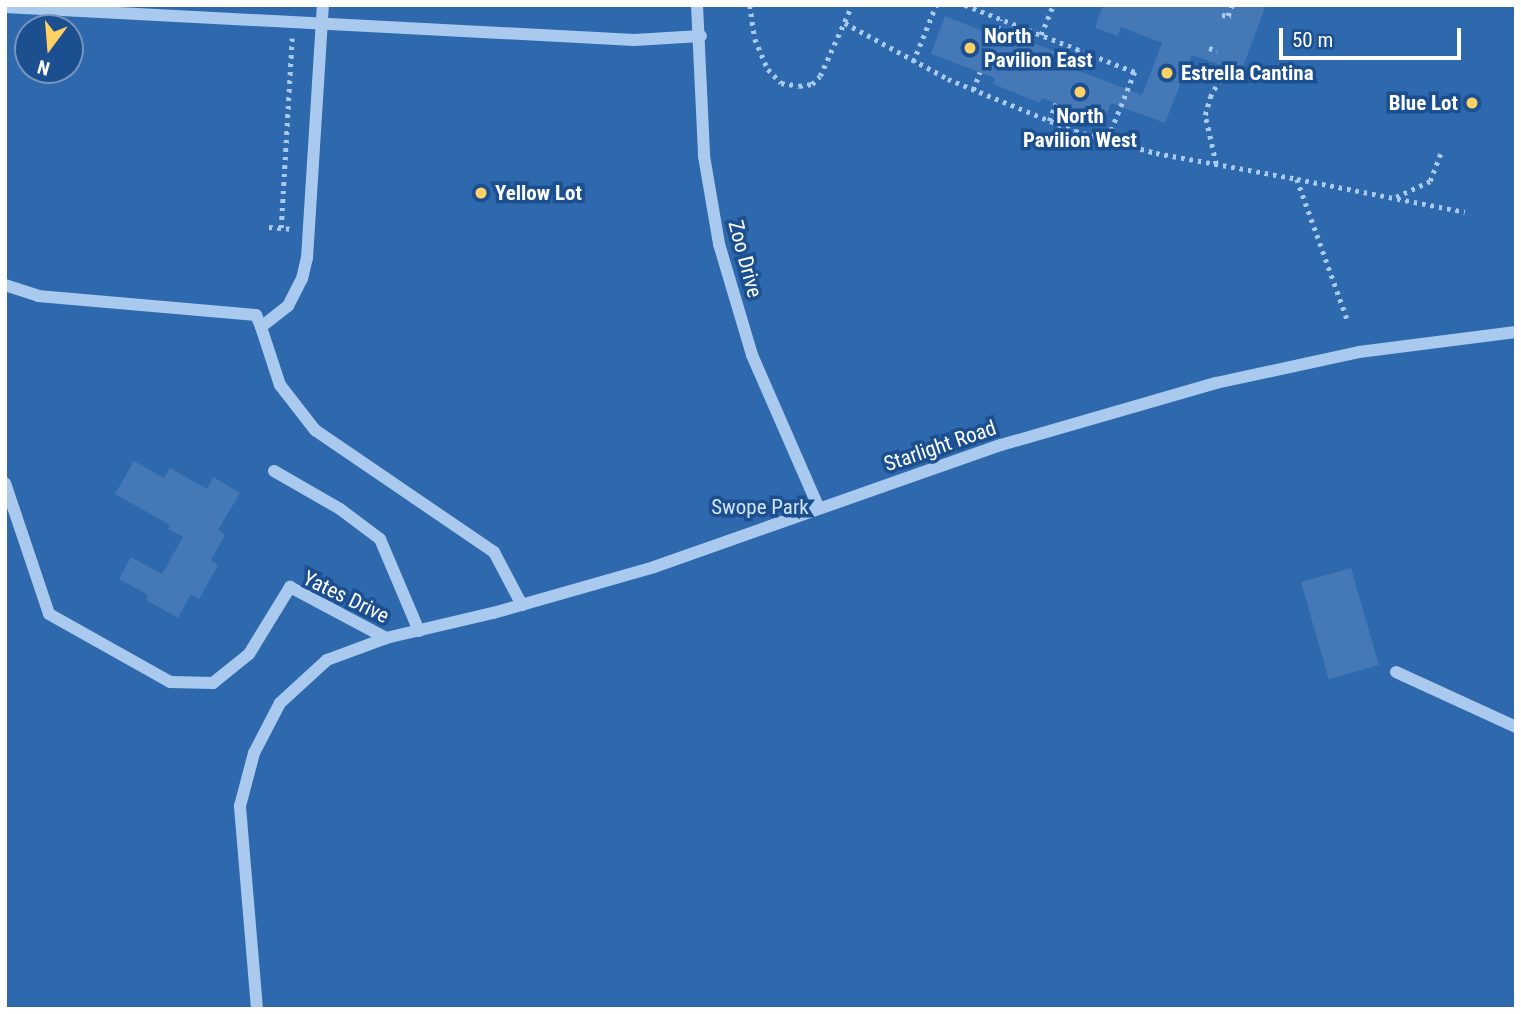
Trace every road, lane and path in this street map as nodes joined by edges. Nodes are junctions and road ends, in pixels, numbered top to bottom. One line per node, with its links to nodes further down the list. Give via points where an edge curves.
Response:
1 (323, 5): 15 (street)
2 (697, 5): 17 (street, Zoo Drive)
3 (750, 5): 14 (path, via 755,39 768,69 781,83 793,86 812,84 820,76)
4 (852, 5): 14 (path)
5 (936, 5): 23 (path)
6 (965, 5): 13 (path)
7 (1053, 5): 16 (path)
8 (1231, 5): 12 (path)
9 (5, 7): 10 (street)
10 (62, 8): 11 (street)
11 (127, 9): 15 (street)
12 (1227, 15)
13 (1001, 19): 16 (path); 18 (path)
14 (845, 23): 23 (path)
15 (322, 24): 17 (street, via 634,40); 41 (street, via 307,258 288,306)
16 (1041, 35): 21 (path)
17 (701, 36): 45 (street, Zoo Drive, via 704,156 719,244 752,355)
18 (994, 36)
19 (292, 37): 37 (path)
20 (1209, 48): 22 (path)
21 (1078, 49): 25 (path); 30 (path, via 1135,72)
22 (1218, 51)
23 (913, 62): 27 (path)
24 (1227, 66): 32 (path, via 1205,115)
25 (1070, 67)
26 (980, 72): 27 (path)
27 (973, 90): 29 (path)
28 (1056, 103): 29 (path)
29 (1049, 121): 30 (path)
30 (1107, 141): 32 (path)
31 (1441, 152): 34 (path, via 1430,181)
32 (1216, 165): 33 (path)
33 (1297, 178): 34 (path); 40 (path)
34 (1396, 197): 35 (path)
35 (1465, 212)
36 (269, 227): 37 (path)
37 (281, 228): 38 (path)
38 (297, 229)
39 (5, 285): 41 (street, via 38,296 256,315)
40 (1347, 319)
41 (261, 327): 46 (street, via 280,385 315,430 494,552)
42 (1516, 331): 45 (street, Starlight Road, via 1359,352 1216,383 1001,445)
43 (274, 471): 47 (street, via 340,509 380,539)
44 (5, 483): 48 (street, Yates Drive, via 49,614 170,682 213,683 249,654 290,587)
45 (819, 509): 46 (street, Starlight Road, via 654,567)
46 (522, 605): 47 (street, Starlight Road)
47 (419, 631): 48 (street, Starlight Road)
48 (386, 639): 51 (street, Yates Drive, via 327,660 280,703 254,753 240,806)
49 (1396, 672): 50 (street)
50 (1516, 727)
51 (257, 1009)

